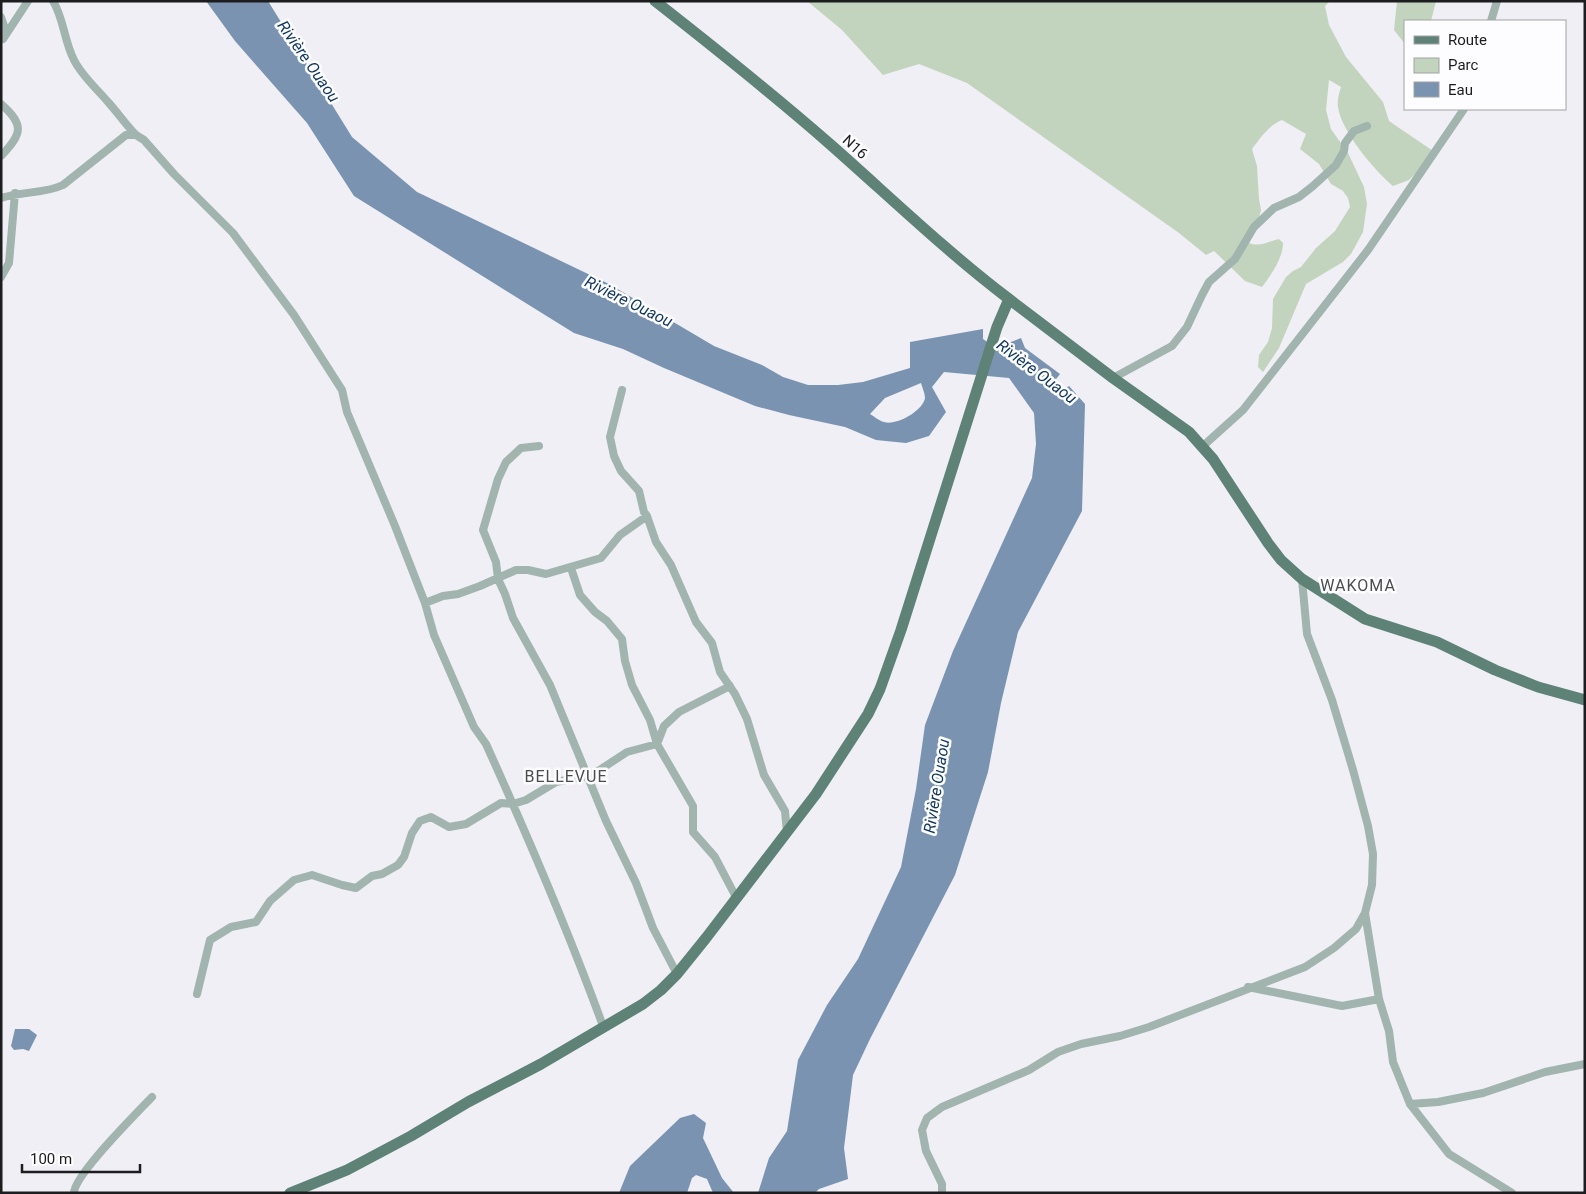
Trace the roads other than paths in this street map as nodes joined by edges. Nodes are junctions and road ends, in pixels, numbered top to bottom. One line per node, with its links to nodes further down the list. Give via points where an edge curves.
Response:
1 (28, 1): 7 (street)
2 (53, 1): 12 (street, via 74,60)
3 (655, 1): 17 (main road, N16 / N16, via 764,88 980,278)
4 (1497, 1): 6 (street)
5 (1, 17): 7 (street)
6 (1491, 20)
7 (7, 30): 8 (street)
8 (2, 41)
9 (1, 104): 13 (street, via 15,116 18,125 17,134)
10 (1463, 110): 21 (street, via 1362,258 1243,410)
11 (1367, 126): 18 (street, via 1354,131 1336,165 1300,198 1274,208 1254,227 1235,259 1209,282 1187,327 1172,346)
12 (136, 136): 14 (street, via 126,135 63,185 52,190); 26 (street, via 144,140 233,233 294,315 342,390 347,412)
13 (1, 156)
14 (15, 193): 15 (street); 16 (street, via 9,263)
15 (1, 198)
16 (1, 277)
17 (1009, 299): 18 (main road, N16); 32 (main road, via 997,327 880,689 859,728)
18 (1113, 378): 21 (main road, N16, via 1189,432)
19 (622, 390): 22 (street, via 610,437 614,456 621,470 640,491)
20 (539, 446): 25 (street, via 521,448 506,462 498,479 484,530 496,562)
21 (1203, 446): 24 (main road, N16, via 1268,543)
22 (647, 516): 23 (street, via 620,535 601,558); 27 (street, via 656,542 671,565 696,622 712,643 720,672)
23 (571, 568): 25 (street, via 546,574 516,570); 29 (street, via 580,595 622,639 632,685 650,720)
24 (1302, 579): 28 (main road, N16, via 1366,619 1437,642 1538,687); 34 (street, via 1307,634 1332,700 1368,826 1373,862 1372,885)
25 (498, 580): 26 (street); 30 (street, via 513,618 550,685)
26 (425, 603): 31 (street, via 434,635 474,728 486,744)
27 (730, 686): 29 (street, via 679,712 664,726); 32 (street, via 747,719 764,775 785,811)
28 (1585, 700)
29 (657, 744): 30 (street, via 627,752); 33 (street, via 693,806 694,832 715,857)
30 (587, 776): 31 (street, via 556,782); 35 (street, via 653,928)
31 (513, 804): 37 (street, via 501,803 466,824 449,828 431,817 420,821 398,866 372,876 356,888 312,874 294,880 270,901 256,922 231,927 210,940); 39 (street, via 558,907)
32 (787, 833): 33 (main road)
33 (737, 899): 35 (main road)
34 (1365, 913): 36 (street, via 1356,929 1334,948 1304,966); 38 (street)
35 (677, 974): 39 (main road, via 643,1004)
36 (1248, 988): 38 (street, via 1342,1006); 45 (street, via 1148,1028 1058,1052 1029,1070 942,1107 927,1118 922,1130 926,1151 942,1184)
37 (197, 994)
38 (1379, 1000): 42 (street, via 1389,1031 1393,1062)
39 (603, 1026): 44 (main road, via 541,1064 355,1166)
40 (1585, 1064): 42 (street, via 1545,1072 1483,1093)
41 (152, 1097): 43 (street, via 90,1165)
42 (1410, 1104): 46 (street, via 1449,1154)
43 (74, 1193)
44 (290, 1193)
45 (942, 1193)
46 (1512, 1193)

